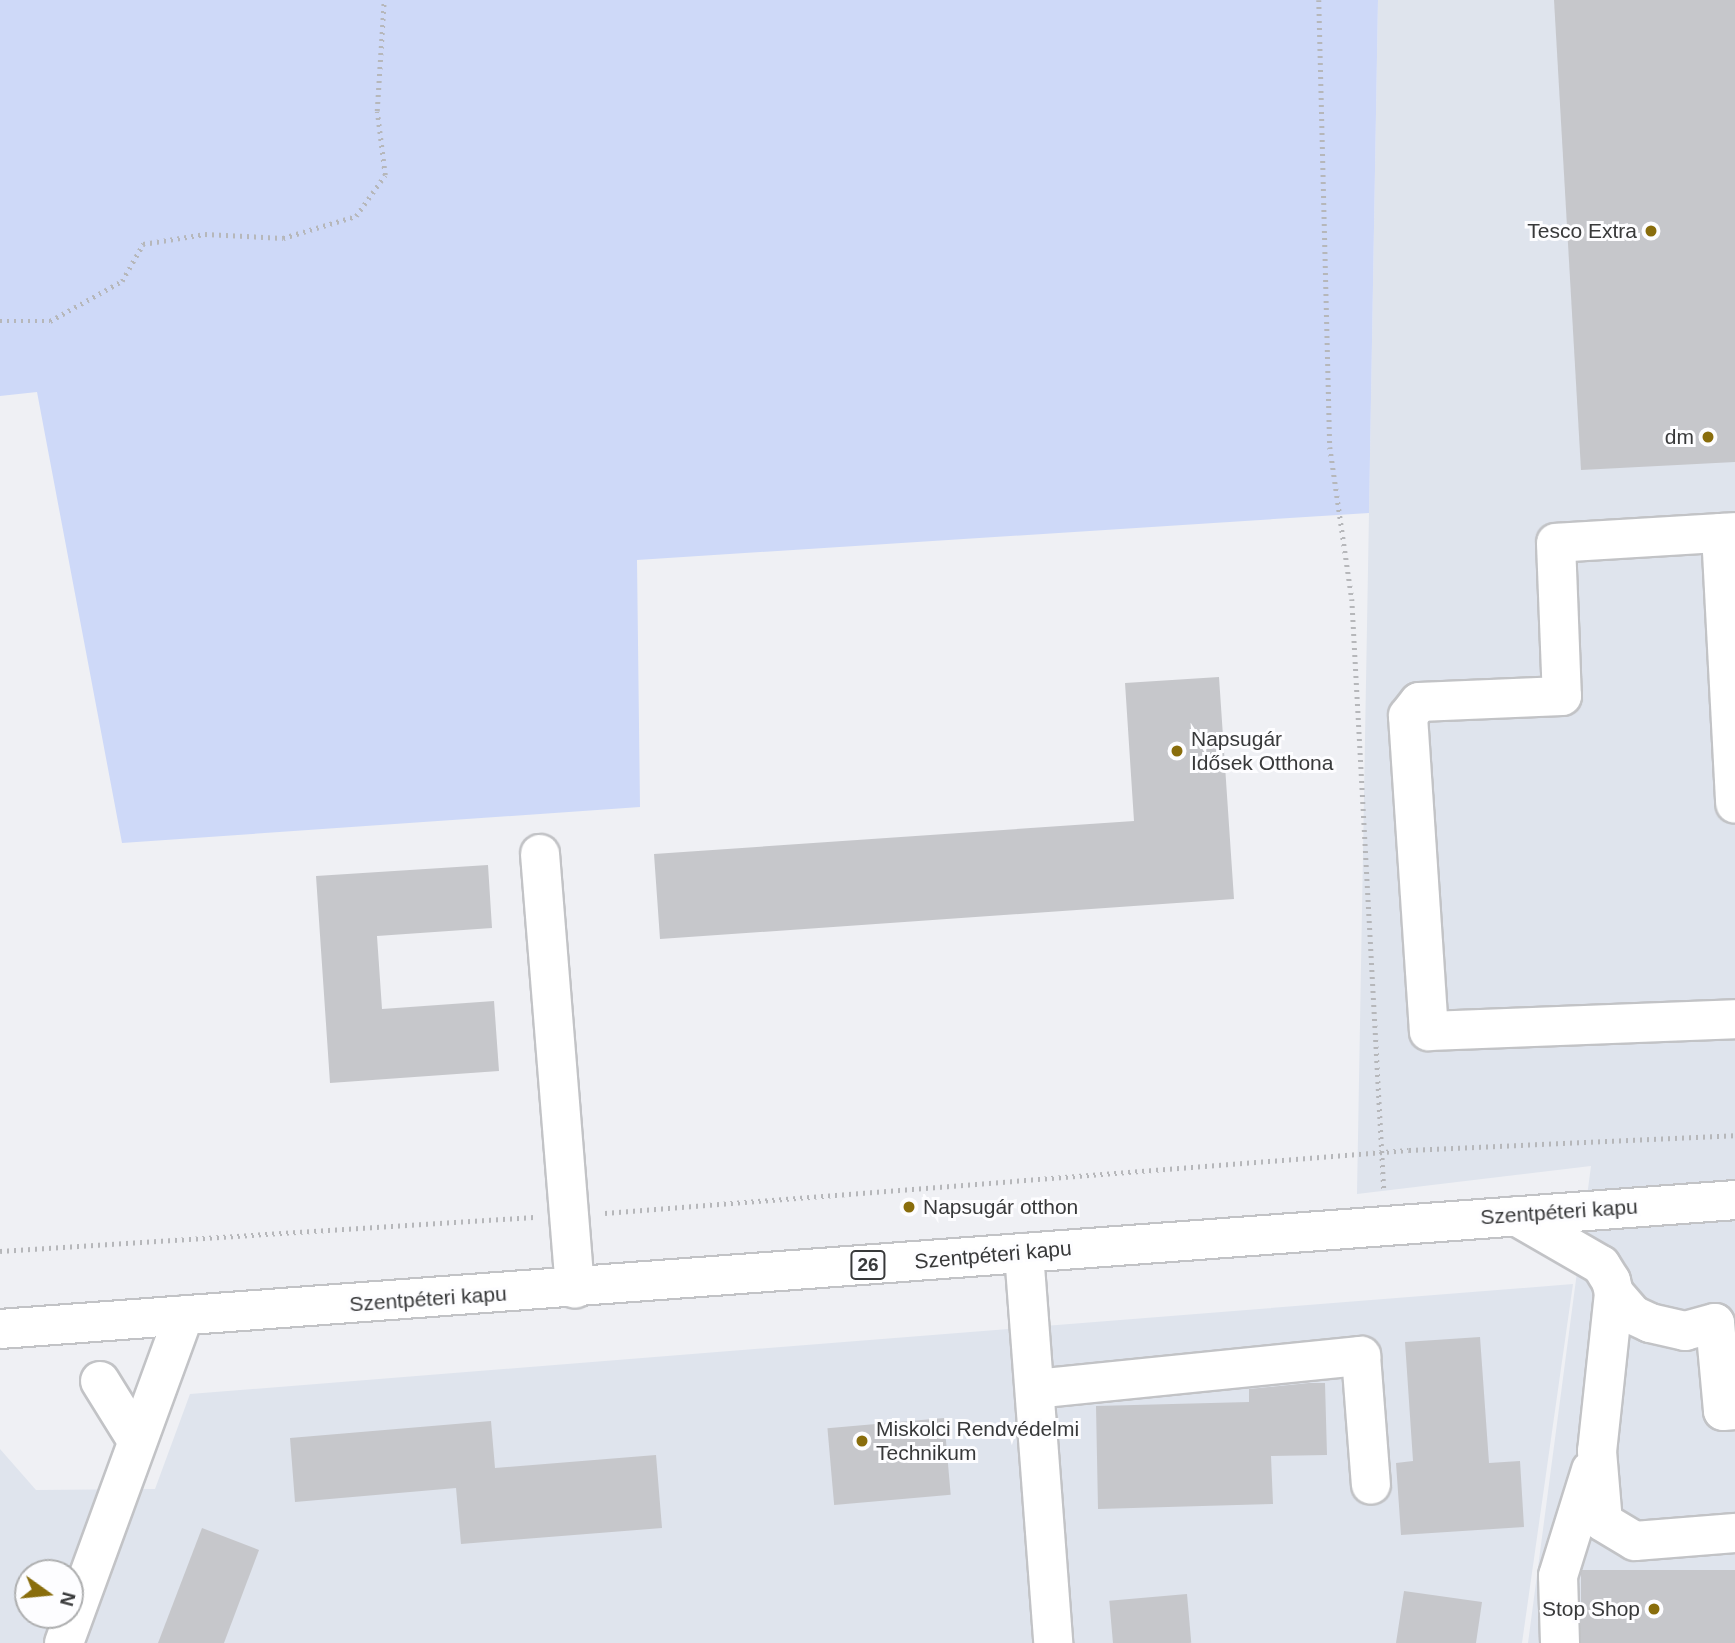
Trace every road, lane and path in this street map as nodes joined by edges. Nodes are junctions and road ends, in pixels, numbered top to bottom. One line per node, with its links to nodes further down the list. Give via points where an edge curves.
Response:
1 (384, 0): 3 (path, via 377,111 385,174 356,216 283,238 205,234 143,244 122,281 50,321)
2 (1319, 0): 9 (path, via 1330,447 1352,599)
3 (0, 321)
4 (1728, 533): 5 (main road); 7 (main road, via 1556,543 1562,696 1419,702 1408,716 1429,1031)
5 (1735, 804)
6 (540, 854): 11 (main road)
7 (1735, 1019)
8 (1735, 1135): 9 (path)
9 (1382, 1153): 11 (path); 13 (path)
10 (1735, 1200): 12 (main road, Szentpéteri kapu / 26)
11 (569, 1215): 14 (path); 16 (main road)
12 (1516, 1216): 13 (main road, Szentpéteri kapu / 26); 17 (main road, via 1601,1265)
13 (1385, 1222): 15 (main road, Szentpéteri kapu / 26)
14 (0, 1251)
15 (1024, 1252): 16 (main road, Szentpéteri kapu / 26); 22 (main road)
16 (575, 1289): 18 (main road, Szentpéteri kapu / 26)
17 (1614, 1293): 19 (main road, via 1633,1314 1650,1323 1685,1331); 25 (main road)
18 (184, 1315): 20 (main road, Szentpéteri kapu / 26); 24 (main road)
19 (1725, 1323): 23 (main road, via 1723,1411)
20 (0, 1329)
21 (100, 1381): 24 (main road)
22 (1035, 1389): 26 (main road, via 1361,1356); 29 (main road)
23 (1735, 1410)
24 (136, 1439): 28 (main road)
25 (1597, 1451): 27 (main road, via 1602,1522 1615,1533 1635,1541); 30 (main road, via 1558,1576)
26 (1371, 1485)
27 (1735, 1533)
28 (64, 1643)
29 (1053, 1643)
30 (1560, 1643)

